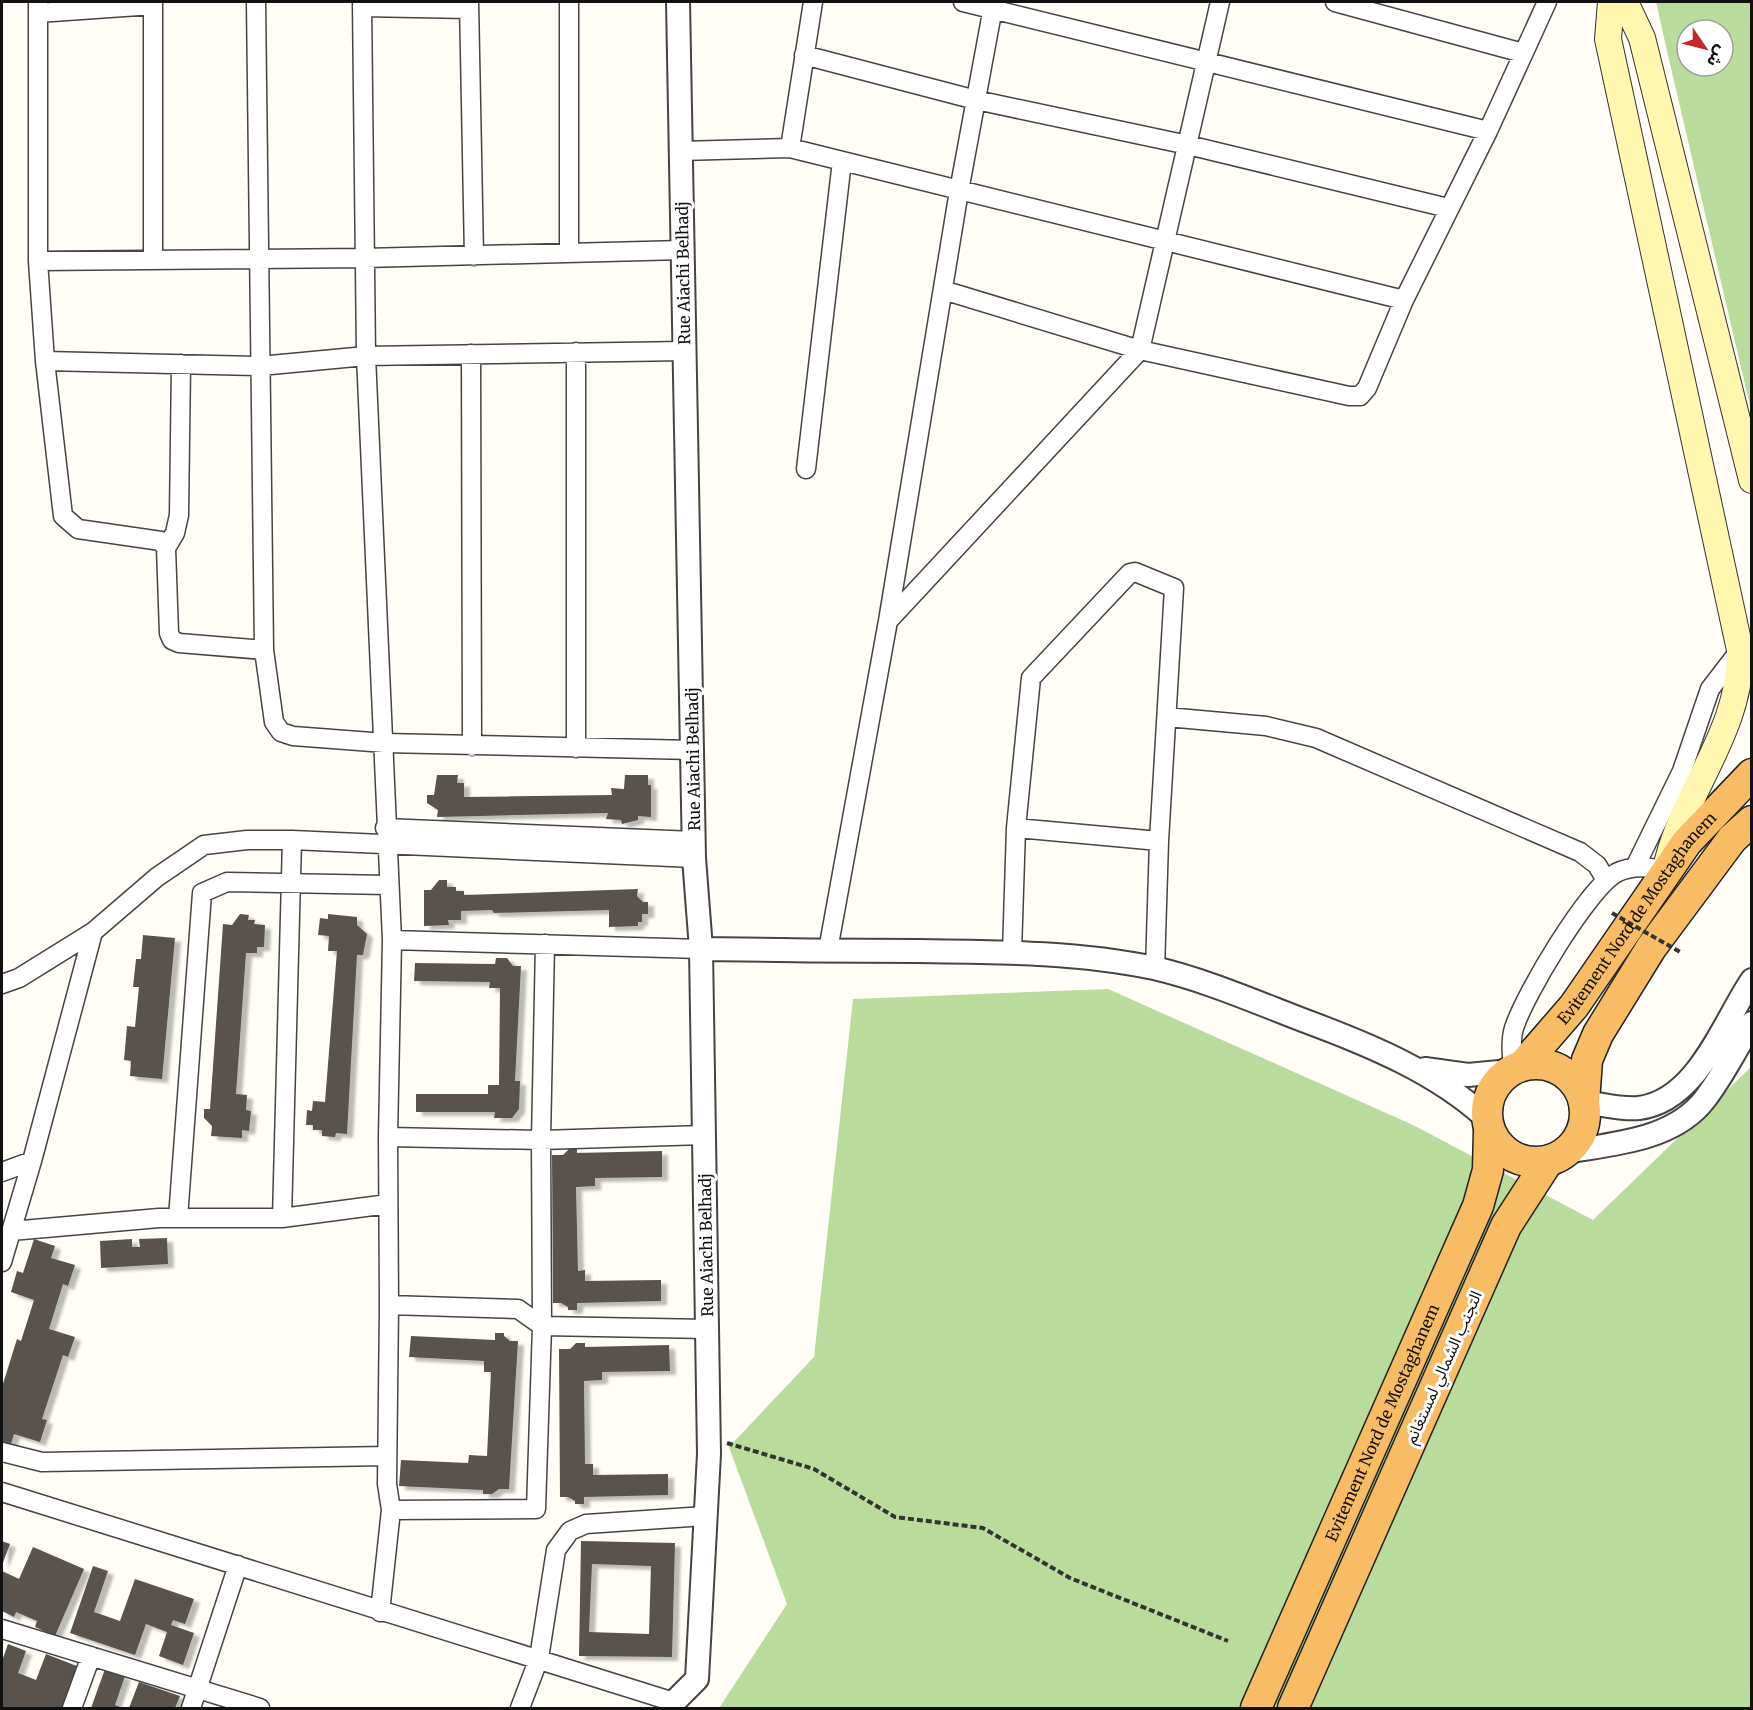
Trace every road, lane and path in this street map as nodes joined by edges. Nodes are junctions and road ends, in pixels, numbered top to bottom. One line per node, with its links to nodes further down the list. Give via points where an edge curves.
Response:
1 (256, 2): 33 (street)
2 (568, 2): 29 (street)
3 (678, 2): 23 (street, Rue Aiachi Belhadj)
4 (813, 2): 17 (street)
5 (963, 2): 14 (street)
6 (1220, 2): 18 (street)
7 (1335, 2): 16 (street)
8 (1547, 2): 16 (street)
9 (1611, 2): 49 (main road, via 1608,39)
10 (1624, 2): 46 (main road, via 1642,38)
11 (153, 3): 15 (street); 32 (street)
12 (362, 4): 13 (street); 31 (street)
13 (469, 5): 30 (street)
14 (993, 6): 18 (street); 19 (street)
15 (38, 7): 34 (street)
16 (1522, 53): 20 (street)
17 (804, 55): 19 (street); 22 (street)
18 (1207, 61): 20 (street); 21 (street)
19 (976, 100): 21 (street); 25 (street)
20 (1488, 131): 26 (street)
21 (1188, 144): 26 (street); 27 (street)
22 (790, 148): 23 (street); 24 (street)
23 (680, 151): 28 (street, Rue Aiachi Belhadj)
24 (842, 161): 25 (street); 45 (street)
25 (959, 191): 27 (street); 35 (street)
26 (1448, 208): 36 (street)
27 (1165, 243): 36 (street); 37 (street)
28 (683, 250): 29 (street); 38 (street, Rue Aiachi Belhadj)
29 (568, 252): 30 (street)
30 (474, 256): 31 (street)
31 (365, 258): 33 (street); 41 (street)
32 (153, 260): 33 (street); 34 (street)
33 (259, 260): 44 (street)
34 (38, 261): 42 (street)
35 (943, 290): 37 (street); 48 (street)
36 (1404, 300): 37 (street, via 1367,388 1360,396)
37 (1140, 350): 48 (street)
38 (685, 351): 39 (street); 55 (street, Rue Aiachi Belhadj)
39 (576, 352): 40 (street); 54 (street)
40 (471, 354): 41 (street); 53 (street)
41 (366, 356): 44 (street); 52 (street)
42 (45, 361): 43 (street); 47 (street, via 63,516 78,529 161,541)
43 (182, 364): 44 (street); 47 (street, via 179,515 176,533)
44 (260, 366): 50 (street)
45 (806, 469)
46 (1752, 480)
47 (166, 548): 50 (street, via 172,640 179,644)
48 (888, 621): 73 (street)
49 (1746, 646): 63 (street, via 1710,689 1683,771); 64 (main road, via 1728,722 1678,831)
50 (264, 650): 52 (street, via 274,722 281,732)
51 (1167, 717): 58 (street, via 1174,588 1130,573 1031,678); 61 (street); 65 (street, via 1266,726 1316,738 1580,852)
52 (385, 743): 53 (street); 59 (street)
53 (472, 746): 54 (street)
54 (576, 748): 55 (street)
55 (693, 750): 62 (street, Rue Aiachi Belhadj)
56 (1752, 774): 64 (highway, Evitement Nord de Mostaghanem, via 1708,818)
57 (1752, 821): 82 (highway, Evitement Nord de Mostaghanem, via 1732,839 1634,973 1587,1060)
58 (1016, 828): 61 (street); 74 (street)
59 (386, 837): 60 (street); 62 (street); 67 (street)
60 (292, 840): 66 (street); 69 (street, via 204,845 157,877)
61 (1159, 841): 76 (street)
62 (694, 849): 72 (street, Rue Aiachi Belhadj)
63 (1635, 867): 64 (street); 65 (street)
64 (1666, 870): 81 (highway, Evitement Nord de Mostaghanem, via 1574,1006)
65 (1606, 880): 81 (street, via 1584,904 1532,988 1514,1029)
66 (291, 883): 67 (street); 91 (street, via 227,882 202,894); 92 (street)
67 (388, 885): 70 (street)
68 (1612, 913): 75 (path, bridge)
69 (93, 932): 78 (street, via 19,978); 88 (street)
70 (392, 940): 71 (street); 85 (street)
71 (545, 944): 72 (street); 86 (street)
72 (701, 949): 73 (street); 84 (street, Rue Aiachi Belhadj)
73 (828, 951): 74 (street)
74 (1012, 952): 76 (street)
75 (1680, 952)
76 (1155, 969): 80 (street, via 1338,1033)
77 (1752, 980): 82 (street, via 1696,1073 1678,1092 1639,1108)
78 (2, 984)
79 (1752, 1023): 87 (street, via 1700,1105 1683,1119 1660,1132)
80 (1412, 1067): 81 (street, via 1468,1075); 83 (street, via 1462,1096)
81 (1515, 1068): 82 (highway, via 1549,1065 1562,1070 1572,1078); 83 (highway, via 1491,1091)
82 (1584, 1102): 87 (highway, via 1582,1129 1576,1142)
83 (1488, 1125): 87 (highway, via 1497,1144 1513,1157 1534,1162); 116 (highway, Evitement Nord de Mostaghanem, via 1488,1170 1478,1206)
84 (704, 1135): 86 (street); 97 (street, Rue Aiachi Belhadj)
85 (388, 1137): 86 (street); 90 (street)
86 (541, 1140): 96 (street)
87 (1557, 1156): 117 (highway, التجنب الشمالي لمستغانم, via 1506,1226)
88 (32, 1161): 89 (street); 93 (street)
89 (2, 1172)
90 (388, 1204): 92 (street); 95 (street)
91 (178, 1218): 92 (street); 93 (street)
92 (282, 1218)
93 (11, 1231): 94 (street)
94 (2, 1262)
95 (389, 1305): 96 (street, via 518,1309); 100 (street)
96 (543, 1326): 97 (street); 102 (street, via 537,1509)
97 (707, 1329): 98 (street, Rue Aiachi Belhadj)
98 (709, 1438): 103 (street, Rue Aiachi Belhadj); 107 (path, via 814,1469 895,1517 983,1528 1070,1578)
99 (2, 1452): 100 (street, via 42,1461)
100 (387, 1456): 102 (street)
101 (2, 1492): 104 (street)
102 (391, 1510): 105 (street)
103 (705, 1516): 109 (street, via 586,1524 570,1531 556,1550); 111 (street, Rue Aiachi Belhadj, via 697,1679)
104 (238, 1565): 105 (street); 110 (street)
105 (380, 1612): 109 (street)
106 (2, 1629): 108 (street)
107 (1228, 1641)
108 (91, 1656): 110 (street); 112 (street)
109 (539, 1658): 111 (street); 115 (street)
110 (197, 1688): 113 (street); 114 (street)
111 (672, 1705)
112 (72, 1708)
113 (190, 1708)
114 (260, 1708)
115 (520, 1708)
116 (1256, 1708)
117 (1293, 1708)

